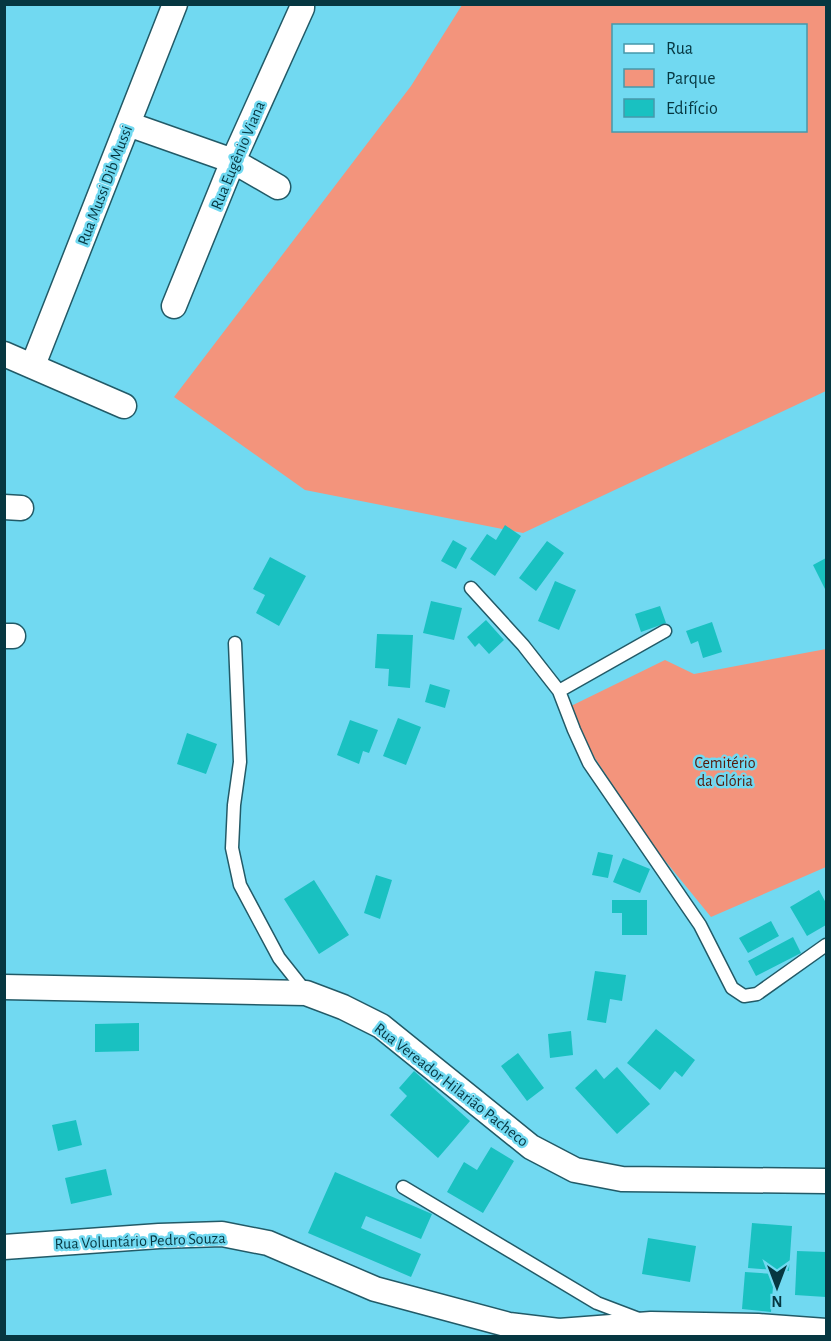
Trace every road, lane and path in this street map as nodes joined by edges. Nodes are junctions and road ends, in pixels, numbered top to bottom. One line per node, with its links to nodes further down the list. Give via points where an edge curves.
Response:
1 (175, 4): 3 (street, Rua Mussi Dib Mussi)
2 (302, 4): 4 (street, Rua Eugênio Viana)
3 (128, 124): 4 (street); 8 (street, Rua Mussi Dib Mussi)
4 (233, 161): 5 (street); 6 (street, Rua Eugênio Viana)
5 (278, 187)
6 (174, 306)
7 (4, 354): 8 (street)
8 (33, 365): 9 (street)
9 (124, 406)
10 (471, 588): 13 (lane)
11 (665, 631): 13 (lane)
12 (235, 643): 16 (lane, via 240,762 232,848 240,885 279,958)
13 (560, 691): 14 (lane, via 589,763 700,925 732,988 744,996 756,994)
14 (826, 945)
15 (4, 987): 16 (street, Rua Vereador Hilarião Pacheco)
16 (306, 993): 17 (street, Rua Vereador Hilarião Pacheco, via 381,1026 531,1147 576,1170 622,1179)
17 (826, 1181)
18 (403, 1187): 20 (lane, via 597,1303)
19 (9, 1246): 20 (street, Rua Voluntário Pedro Souza, via 222,1234 268,1243 375,1289 509,1325 559,1331)
20 (651, 1324): 21 (street, Rua Voluntário Pedro Souza)
21 (826, 1331)

